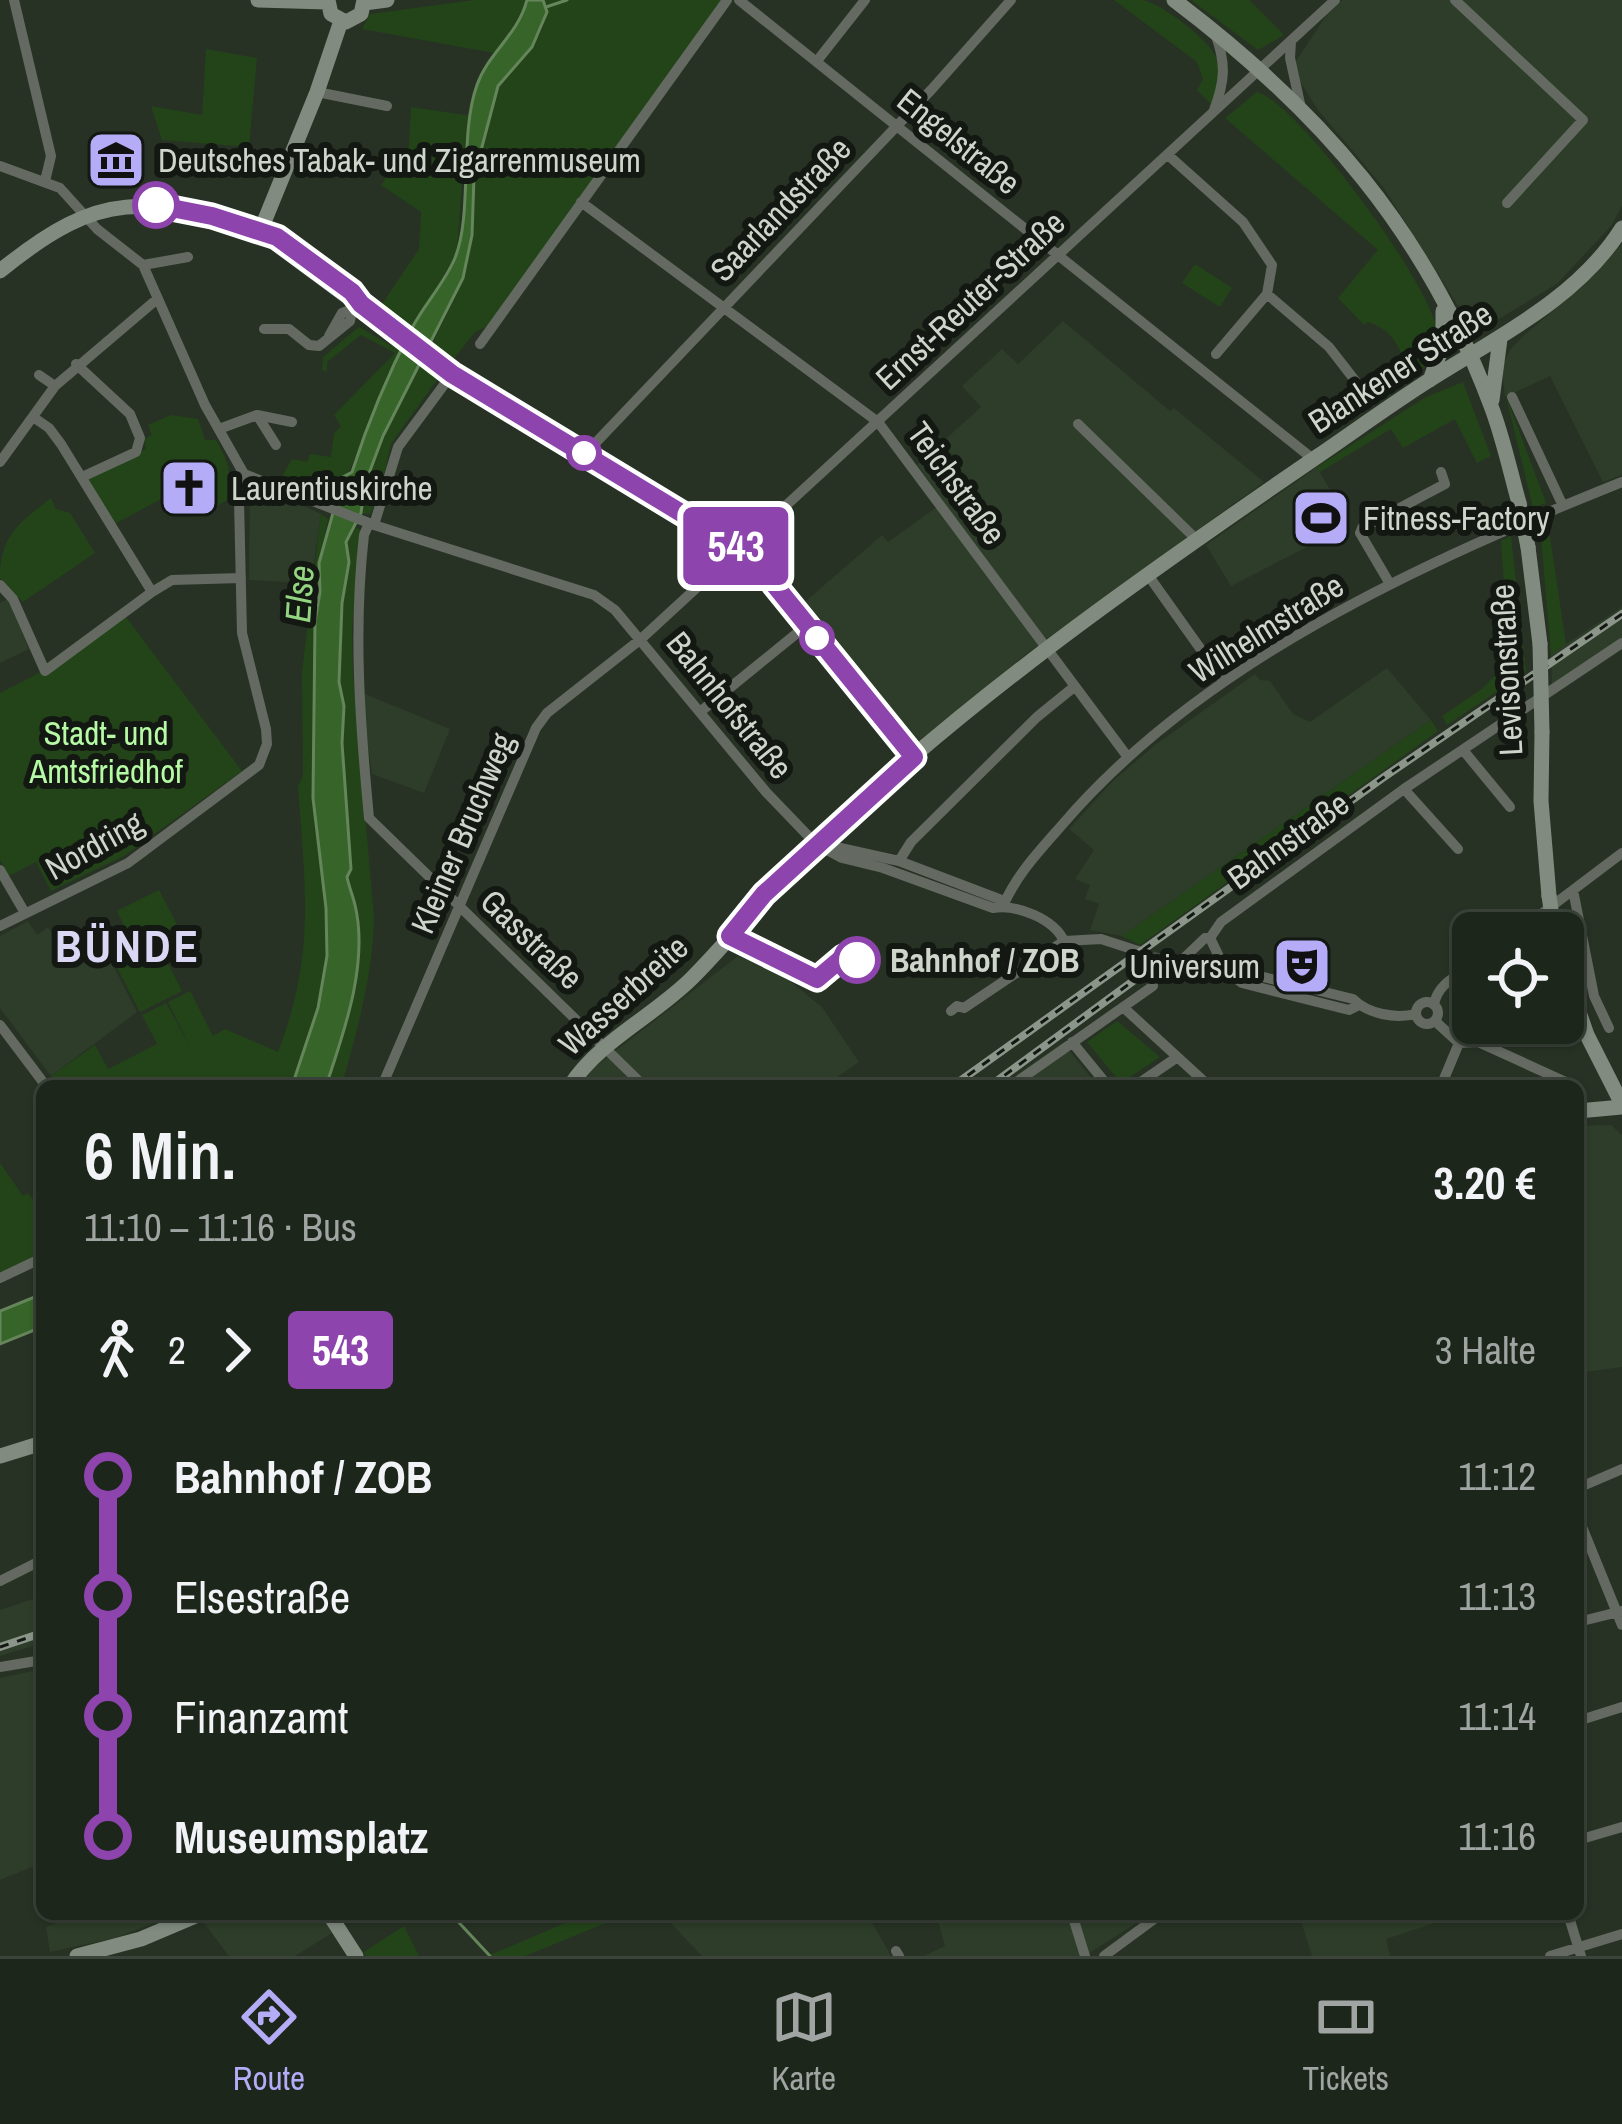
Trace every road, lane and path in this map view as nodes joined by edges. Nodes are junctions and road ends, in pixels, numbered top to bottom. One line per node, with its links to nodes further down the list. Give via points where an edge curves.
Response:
1 (14, 0): 25 (street, via 50,155)
2 (259, 0): 11 (main road)
3 (387, 0): 12 (main road)
4 (728, 0): 26 (street)
5 (739, 0): 16 (street, Engelstraße)
6 (865, 0): 16 (street)
7 (1011, 0): 22 (street, Saarlandstraße)
8 (1174, 0): 14 (main road, Levisonstraße)
9 (1335, 0): 15 (street, Ernst-Reuter-Straße)
10 (1455, 0): 27 (street, via 1583,120)
11 (328, 1): 13 (main road)
12 (364, 1): 13 (main road, via 357,18)
13 (341, 21): 18 (main road)
14 (1213, 30): 17 (main road, Levisonstraße); 21 (street, via 1225,81)
15 (1291, 41): 17 (street, Ernst-Reuter-Straße); 20 (street)
16 (817, 61): 22 (street, Engelstraße)
17 (1261, 69): 20 (main road, Levisonstraße); 21 (street, Ernst-Reuter-Straße)
18 (317, 92): 19 (street); 30 (main road)
19 (387, 106)
20 (1301, 108): 37 (main road, Levisonstraße, via 1377,194)
21 (1213, 113): 23 (street, Ernst-Reuter-Straße)
22 (898, 125): 31 (street, Engelstraße); 39 (street, Saarlandstraße)
23 (1168, 155): 31 (street, Ernst-Reuter-Straße); 36 (street, via 1262,245 1272,274)
24 (0, 166): 25 (street)
25 (46, 181): 28 (street)
26 (581, 202): 39 (street, Teichstraße); 42 (street)
27 (1507, 203)
28 (91, 223): 30 (main road, via 122,207 154,205); 33 (street); 34 (main road)
29 (1622, 228): 41 (main road, Blankener Straße, via 1580,279)
30 (260, 232): 38 (main road)
31 (1058, 255): 59 (street, Ernst-Reuter-Straße); 66 (street, Engelstraße)
32 (188, 257): 33 (street)
33 (143, 265): 35 (street)
34 (0, 271)
35 (154, 294): 45 (street); 53 (street)
36 (1267, 295): 43 (street); 50 (street, via 1329,347)
37 (1442, 302): 44 (main road, Levisonstraße); 48 (main road, via 1443,345)
38 (356, 306): 40 (street, via 319,346 289,328); 46 (main road)
39 (723, 308): 59 (street, Teichstraße); 65 (street, Saarlandstraße)
40 (264, 329)
41 (1500, 339): 44 (main road, Blankener Straße); 54 (main road, Levisonstraße)
42 (480, 344)
43 (1216, 354)
44 (1470, 356): 48 (main road, Blankener Straße); 54 (main road, Levisonstraße)
45 (76, 364): 49 (street); 70 (street, via 130,414 140,438 139,448)
46 (446, 370): 65 (main road); 73 (street, via 398,447)
47 (39, 375): 49 (street)
48 (1430, 380): 66 (main road, Blankener Straße)
49 (55, 386): 57 (street)
50 (1364, 392)
51 (217, 395): 53 (street)
52 (1512, 397): 72 (street)
53 (207, 407): 55 (street); 61 (street)
54 (1492, 409): 102 (main road, Levisonstraße, bridge, via 1528,547 1540,644)
55 (195, 416)
56 (257, 416): 58 (street); 61 (street); 63 (street)
57 (33, 417): 64 (street); 70 (street)
58 (292, 422)
59 (878, 422): 75 (street, Ernst-Reuter-Straße); 84 (street, Teichstraße)
60 (1078, 424): 74 (street)
61 (225, 428): 68 (street)
62 (0, 437): 64 (street)
63 (276, 445)
64 (10, 448): 67 (street)
65 (585, 454): 75 (main road)
66 (1313, 459): 74 (main road, Blankener Straße)
67 (0, 462)
68 (242, 470): 73 (street, Bahnhofstraße); 77 (street, Nordring)
69 (1441, 472): 78 (street, via 1445,484 1360,533)
70 (82, 478): 80 (street)
71 (1622, 482): 72 (street, Wilhelmstraße)
72 (1563, 506): 78 (street, Wilhelmstraße)
73 (369, 523): 82 (street, Bahnhofstraße, via 594,595); 99 (street, Gasstraße, via 356,621 369,818)
74 (1197, 540): 76 (main road, Blankener Straße)
75 (739, 548): 81 (main road); 82 (street, Ernst-Reuter-Straße)
76 (1148, 575): 84 (main road, Blankener Straße); 85 (street)
77 (241, 578): 80 (street, via 172,580); 103 (street, Nordring, via 244,644 266,729 260,765 128,863)
78 (1390, 584): 85 (street, Wilhelmstraße)
79 (0, 585): 80 (street, via 45,671)
80 (152, 592)
81 (807, 625): 87 (street); 90 (main road)
82 (641, 639): 87 (street, Bahnhofstraße); 99 (street, Kleiner Bruchweg, via 536,728)
83 (1622, 643): 88 (street, Bahnstraße)
84 (1046, 651): 86 (street, Teichstraße); 90 (main road, Blankener Straße)
85 (1224, 682): 89 (street, Wilhelmstraße)
86 (1074, 687): 89 (street, Teichstraße); 96 (street)
87 (700, 712): 93 (street, Bahnhofstraße)
88 (1463, 750): 91 (street, Bahnstraße); 92 (street)
89 (1127, 756): 100 (street, Wilhelmstraße, via 1023,869)
90 (914, 757): 93 (main road, Blankener Straße)
91 (1403, 789): 94 (street); 105 (street, Bahnstraße)
92 (1510, 807)
93 (816, 844): 96 (street, Bahnhofstraße); 100 (street, Bahnhofstraße); 123 (main road, Wasserbreite, via 691,979)
94 (1458, 849)
95 (1622, 853): 98 (street)
96 (899, 861): 100 (street, Bahnhofstraße)
97 (0, 870): 103 (street)
98 (1573, 890): 101 (street); 118 (street, via 1594,996)
99 (460, 906): 123 (street, Gasstraße); 126 (street, Kleiner Bruchweg)
100 (1003, 906): 106 (street, Bahnhofstraße, via 1054,925)
101 (1544, 912)
102 (1552, 912)
103 (25, 913): 104 (street, Nordring)
104 (0, 926)
105 (1210, 938): 108 (street, Bahnstraße, via 1182,960); 114 (street, via 1234,976 1353,999 1387,1015)
106 (1064, 941): 107 (street); 113 (street)
107 (1138, 950)
108 (1167, 961)
109 (1452, 981): 111 (street)
110 (1153, 986): 112 (street)
111 (1434, 1005): 114 (street, via 1422,1003); 115 (street)
112 (1123, 1007): 120 (street); 124 (street)
113 (964, 1008)
114 (1415, 1014): 115 (street, via 1421,1023)
115 (1435, 1021): 119 (street)
116 (0, 1025): 125 (street)
117 (1584, 1026): 135 (main road)
118 (1609, 1028)
119 (1452, 1036)
120 (1072, 1042): 129 (street); 130 (street)
121 (1458, 1044): 133 (street)
122 (1482, 1044): 134 (street)
123 (605, 1049): 127 (main road, Wasserbreite); 128 (street, Gasstraße)
124 (1176, 1058): 131 (street); 132 (street)
125 (41, 1080)
126 (385, 1080)
127 (575, 1080)
128 (638, 1080)
129 (1019, 1080)
130 (1103, 1080)
131 (1144, 1080)
132 (1202, 1080)
133 (1443, 1080)
134 (1561, 1080)
135 (1622, 1106): 136 (main road)
136 (1584, 1110)
137 (36, 1261): 138 (street)
138 (0, 1278)
139 (36, 1445): 140 (main road)
140 (0, 1456)
141 (1622, 1469): 142 (street)
142 (1584, 1485)
143 (1584, 1531): 146 (street)
144 (36, 1563): 145 (street)
145 (0, 1581)
146 (1621, 1616): 147 (street)
147 (1584, 1621)
148 (36, 1661): 149 (street)
149 (0, 1667)
150 (1622, 1707): 151 (street)
151 (1584, 1719)
152 (1622, 1827): 153 (street)
153 (1584, 1838)
154 (186, 1920): 161 (main road)
155 (333, 1920): 162 (main road)
156 (1074, 1920): 163 (street)
157 (1153, 1920): 164 (street)
158 (1570, 1920): 160 (street)
159 (1622, 1934): 160 (street)
160 (1580, 1952): 165 (street)
161 (77, 1956)
162 (356, 1956)
163 (1085, 1956)
164 (1104, 1956)
165 (1550, 1956)

